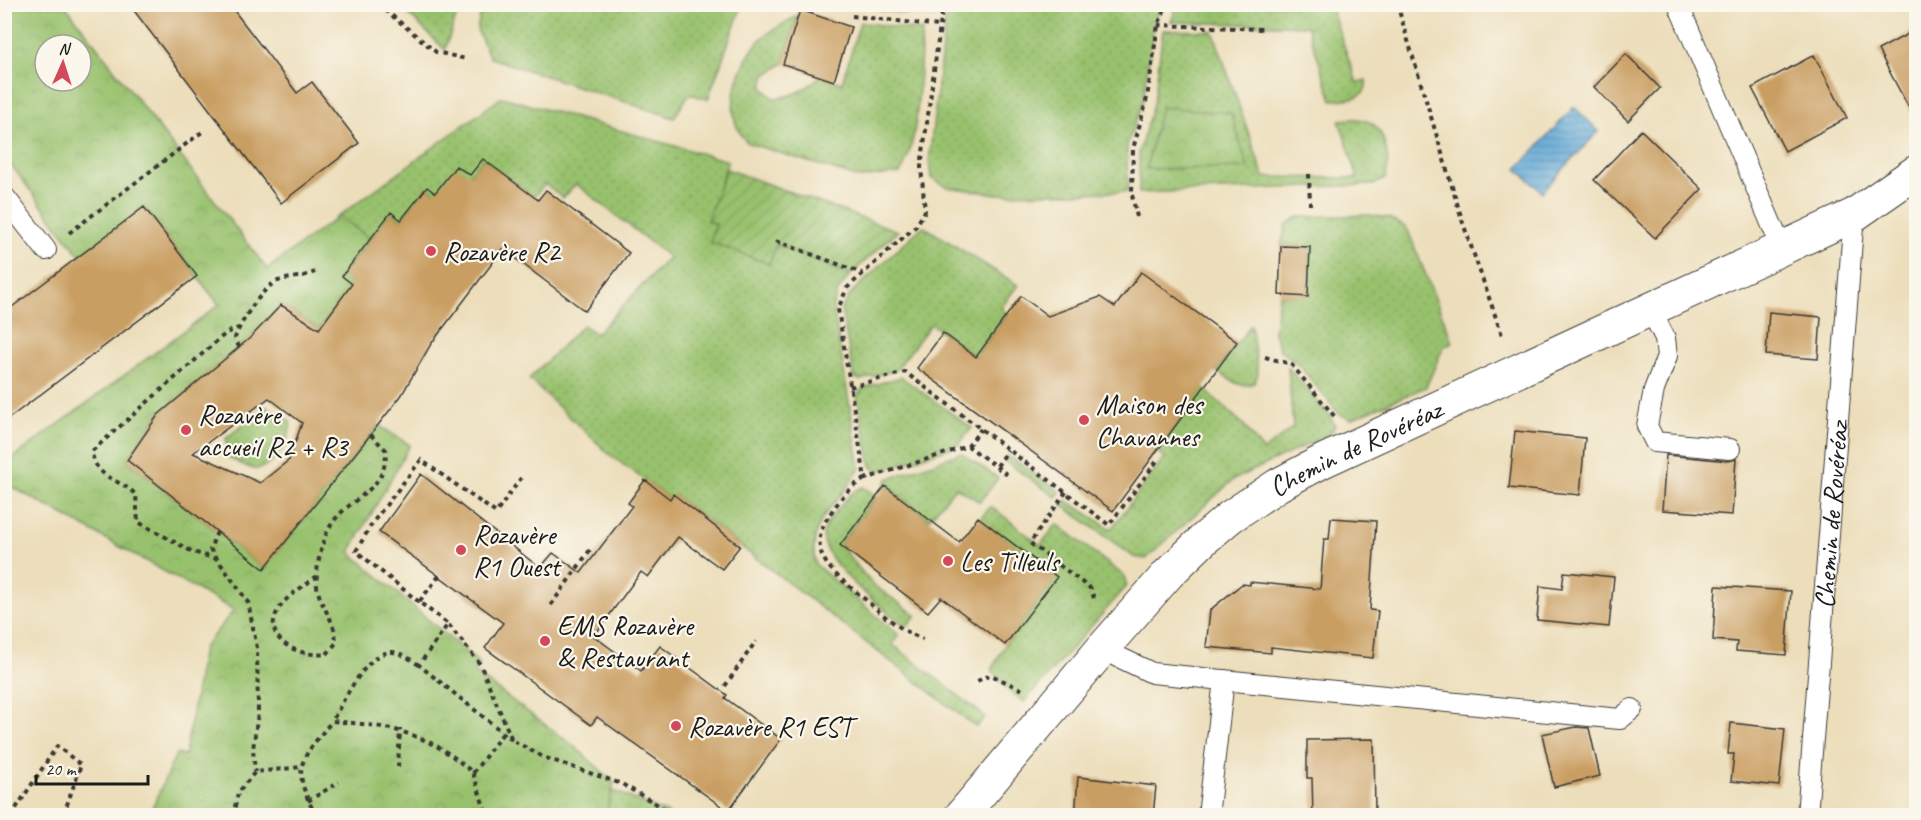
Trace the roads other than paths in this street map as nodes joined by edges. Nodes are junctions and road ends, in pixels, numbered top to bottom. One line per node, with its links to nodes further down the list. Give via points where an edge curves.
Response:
1 (1678, 4): 5 (lane)
2 (1917, 172): 4 (street, Chemin de Rovéréaz)
3 (4, 196): 6 (lane)
4 (1854, 215): 5 (street, Chemin de Rovéréaz); 14 (lane, Chemin de Rovéréaz)
5 (1782, 249): 7 (street, Chemin de Rovéréaz)
6 (46, 250)
7 (1650, 309): 8 (lane, via 1665,338 1667,356 1654,390 1647,426 1655,442); 9 (street, Chemin de Rovéréaz, via 1278,485 1230,517 1168,574)
8 (1730, 448)
9 (1102, 649): 10 (lane, via 1152,673); 12 (street, Chemin de Rovéréaz)
10 (1224, 680): 11 (lane, via 1620,719); 13 (lane)
11 (1632, 709)
12 (961, 816)
13 (1208, 816)
14 (1807, 816)

